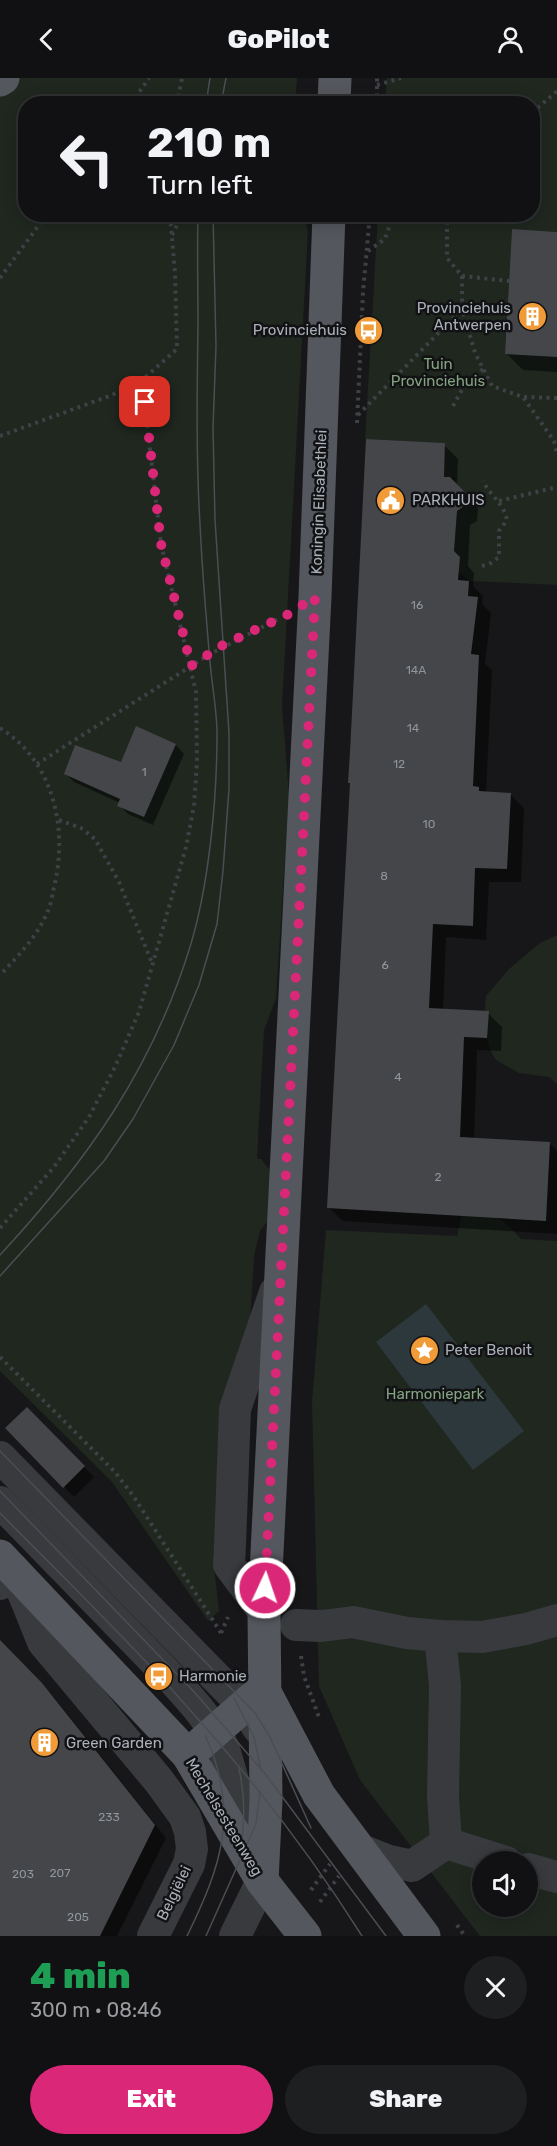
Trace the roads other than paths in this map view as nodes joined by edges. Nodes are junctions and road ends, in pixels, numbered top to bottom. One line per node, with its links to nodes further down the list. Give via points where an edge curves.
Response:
1 (335, 78): 2 (main road)
2 (334, 96)
3 (329, 222): 10 (main road, Koningin Elisabethlei, via 315,597 264,1612)
4 (0, 1457): 10 (street)
5 (0, 1502): 11 (street)
6 (5, 1570): 13 (main road, Mechelsesteenweg); 17 (street, Mechelsesteenweg, via 43,1642 185,1817)
7 (557, 1620): 9 (street, via 482,1637)
8 (296, 1625): 9 (street, via 353,1622)
9 (440, 1636): 16 (street, via 445,1684)
10 (254, 1697): 11 (main road); 12 (main road, Koningin Elisabethlei); 14 (main road)
11 (216, 1730): 12 (street); 13 (main road); 21 (street)
12 (266, 1739): 14 (street); 21 (main road, Koningin Elisabethlei)
13 (188, 1755): 21 (main road, Mechelsesteenweg)
14 (319, 1795): 15 (main road)
15 (355, 1843): 16 (street, via 389,1861 412,1866); 25 (main road)
16 (446, 1843): 18 (street)
17 (192, 1849): 23 (street, Belgiëlei, via 189,1864)
18 (472, 1851)
19 (538, 1872): 20 (street)
20 (557, 1877)
21 (262, 1881): 22 (main road, Mechelsesteenweg); 24 (street)
22 (299, 1927)
23 (153, 1936)
24 (235, 1936)
25 (424, 1936)

